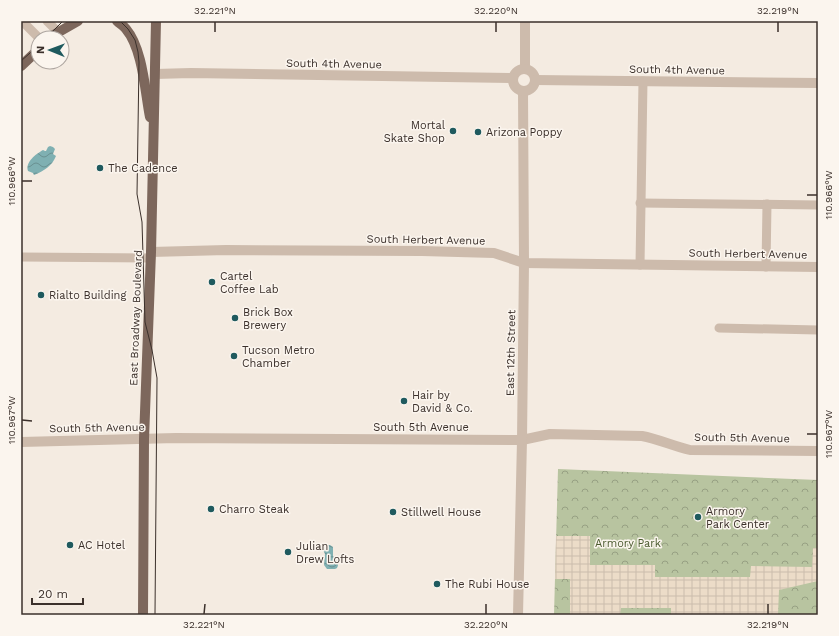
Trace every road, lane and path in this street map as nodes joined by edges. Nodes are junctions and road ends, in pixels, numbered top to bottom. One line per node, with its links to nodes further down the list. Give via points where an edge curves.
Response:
1 (22, 21): 7 (lane)
2 (67, 21): 8 (main road)
3 (78, 21): 9 (main road)
4 (117, 21): 19 (main road, via 126,28 138,52)
5 (156, 21): 13 (main road, East Broadway Boulevard)
6 (525, 21): 12 (street)
7 (31, 30)
8 (57, 30)
9 (61, 30)
10 (30, 58): 11 (main road)
11 (21, 66)
12 (525, 69): 14 (street, via 517,72); 15 (street, via 533,73)
13 (155, 74): 14 (street, South 4th Avenue); 19 (main road, East Broadway Boulevard)
14 (513, 78): 18 (street, via 517,88)
15 (535, 80): 16 (street, South 4th Avenue); 18 (street, via 530,89)
16 (643, 82): 17 (street, South 4th Avenue); 20 (lane)
17 (818, 83)
18 (523, 91): 25 (street, East 12th Street)
19 (154, 135): 23 (main road, East Broadway Boulevard)
20 (640, 203): 21 (lane); 26 (lane)
21 (767, 204): 22 (lane); 27 (lane)
22 (818, 205)
23 (151, 255): 24 (lane, South Herbert Avenue); 25 (street, South Herbert Avenue, via 242,250 414,251 494,253); 31 (main road, East Broadway Boulevard)
24 (21, 257)
25 (524, 264): 26 (street, South Herbert Avenue); 32 (street, East 12th Street)
26 (640, 265): 27 (street, South Herbert Avenue)
27 (766, 266): 28 (street, South Herbert Avenue)
28 (818, 267)
29 (719, 328): 30 (lane)
30 (818, 330)
31 (144, 438): 32 (street, South 5th Avenue); 33 (street, South 5th Avenue); 35 (main road, East Broadway Boulevard)
32 (522, 440): 34 (street, South 5th Avenue, via 550,434 642,436 690,450); 36 (street, East 12th Street)
33 (21, 442)
34 (818, 451)
35 (142, 615)
36 (518, 615)

